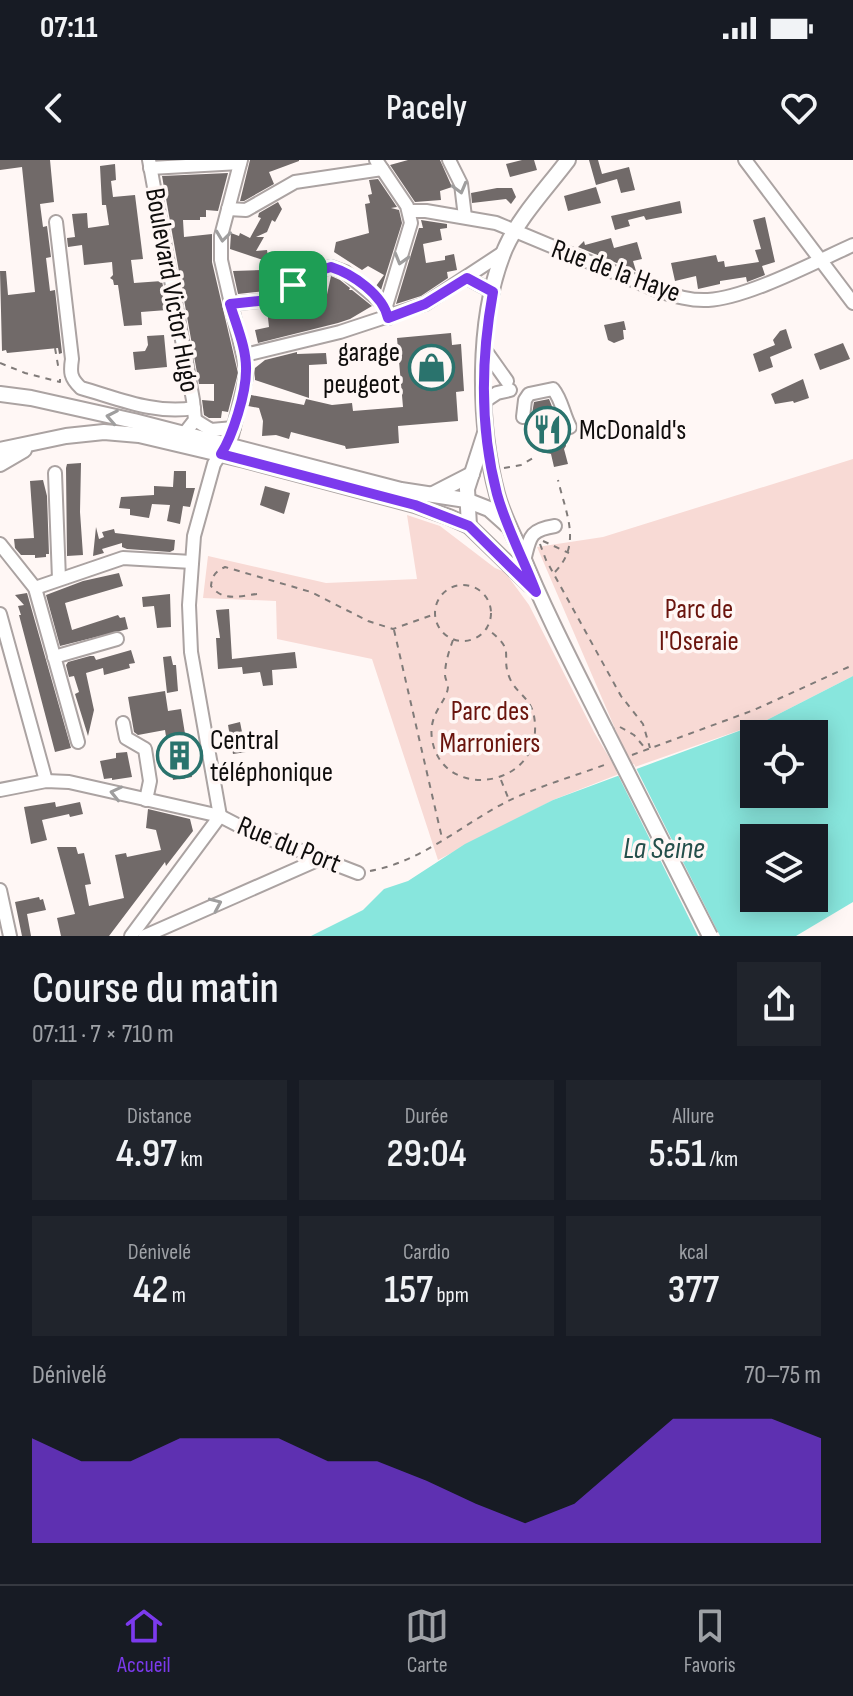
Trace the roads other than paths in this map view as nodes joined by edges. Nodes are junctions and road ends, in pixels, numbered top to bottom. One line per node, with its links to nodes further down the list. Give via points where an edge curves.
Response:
1 (449, 160): 9 (street, one-way to 9, via 461,184)
2 (568, 160): 11 (main road)
3 (745, 160): 14 (street)
4 (240, 162): 5 (street); 7 (street)
5 (150, 164): 26 (street, Boulevard Victor Hugo)
6 (379, 164): 7 (street, via 295,182 246,210); 8 (street)
7 (228, 209): 18 (street, one-way to 18, via 221,260)
8 (409, 211): 9 (street, Rue de la Haye); 19 (street, one-way to 19, via 411,223)
9 (465, 217): 11 (street, Rue de la Haye)
10 (56, 222): 26 (street, via 73,381 81,388)
11 (515, 231): 13 (main road); 14 (street, Rue de la Haye, via 659,291 694,299 730,298)
12 (853, 245): 14 (street, Rue de la Haye)
13 (504, 252): 15 (street); 16 (main road)
14 (821, 259): 17 (street)
15 (467, 278): 16 (street); 19 (street, via 425,304)
16 (493, 292): 20 (main road)
17 (853, 303)
18 (230, 304): 19 (street, via 288,298 297,277 331,267 358,281); 21 (street)
19 (387, 312): 21 (street)
20 (485, 350): 25 (main road); 25 (street, via 509,385)
21 (245, 355): 30 (street, via 247,373)
22 (0, 384): 24 (main road)
23 (0, 394): 24 (main road)
24 (31, 398): 31 (main road, one-way to 24)
25 (485, 401): 28 (main road)
26 (194, 414): 30 (street, Boulevard Victor Hugo, via 211,430); 31 (street, Boulevard Victor Hugo)
27 (523, 417): 29 (street, via 529,394 553,389)
28 (487, 427): 37 (main road); 40 (main road)
29 (570, 427)
30 (234, 428): 33 (street)
31 (184, 434): 33 (main road)
32 (31, 445): 33 (main road, via 104,432); 34 (main road); 35 (main road)
33 (224, 449): 38 (main road); 41 (main road); 45 (street, via 214,464)
34 (0, 450)
35 (0, 464)
36 (55, 473): 46 (street)
37 (472, 474): 38 (main road); 39 (main road)
38 (433, 494): 39 (main road)
39 (466, 500): 40 (main road); 41 (main road)
40 (493, 503): 41 (main road); 44 (main road)
41 (469, 526): 48 (main road)
42 (555, 526): 44 (street, via 530,535)
43 (0, 544): 47 (street)
44 (524, 561): 48 (main road)
45 (192, 562): 46 (street, via 123,558); 57 (street, via 191,652)
46 (59, 579): 47 (street)
47 (35, 588): 51 (street)
48 (536, 592): 64 (main road, bridge, via 610,729)
49 (0, 614): 54 (street)
50 (117, 639): 51 (street)
51 (54, 657): 53 (street)
52 (123, 723): 56 (street, via 126,738 145,749 150,781)
53 (78, 742)
54 (46, 781): 55 (street, Rue du Port); 56 (street, Rue du Port, one-way to 54)
55 (0, 790)
56 (146, 800): 57 (street, Rue du Port)
57 (220, 816): 58 (street, Rue du Port); 62 (street)
58 (322, 858): 59 (street, Rue du Port); 63 (street, one-way to 58)
59 (358, 873)
60 (0, 890): 61 (street)
61 (10, 936)
62 (131, 936)
63 (145, 936)
64 (710, 936)

